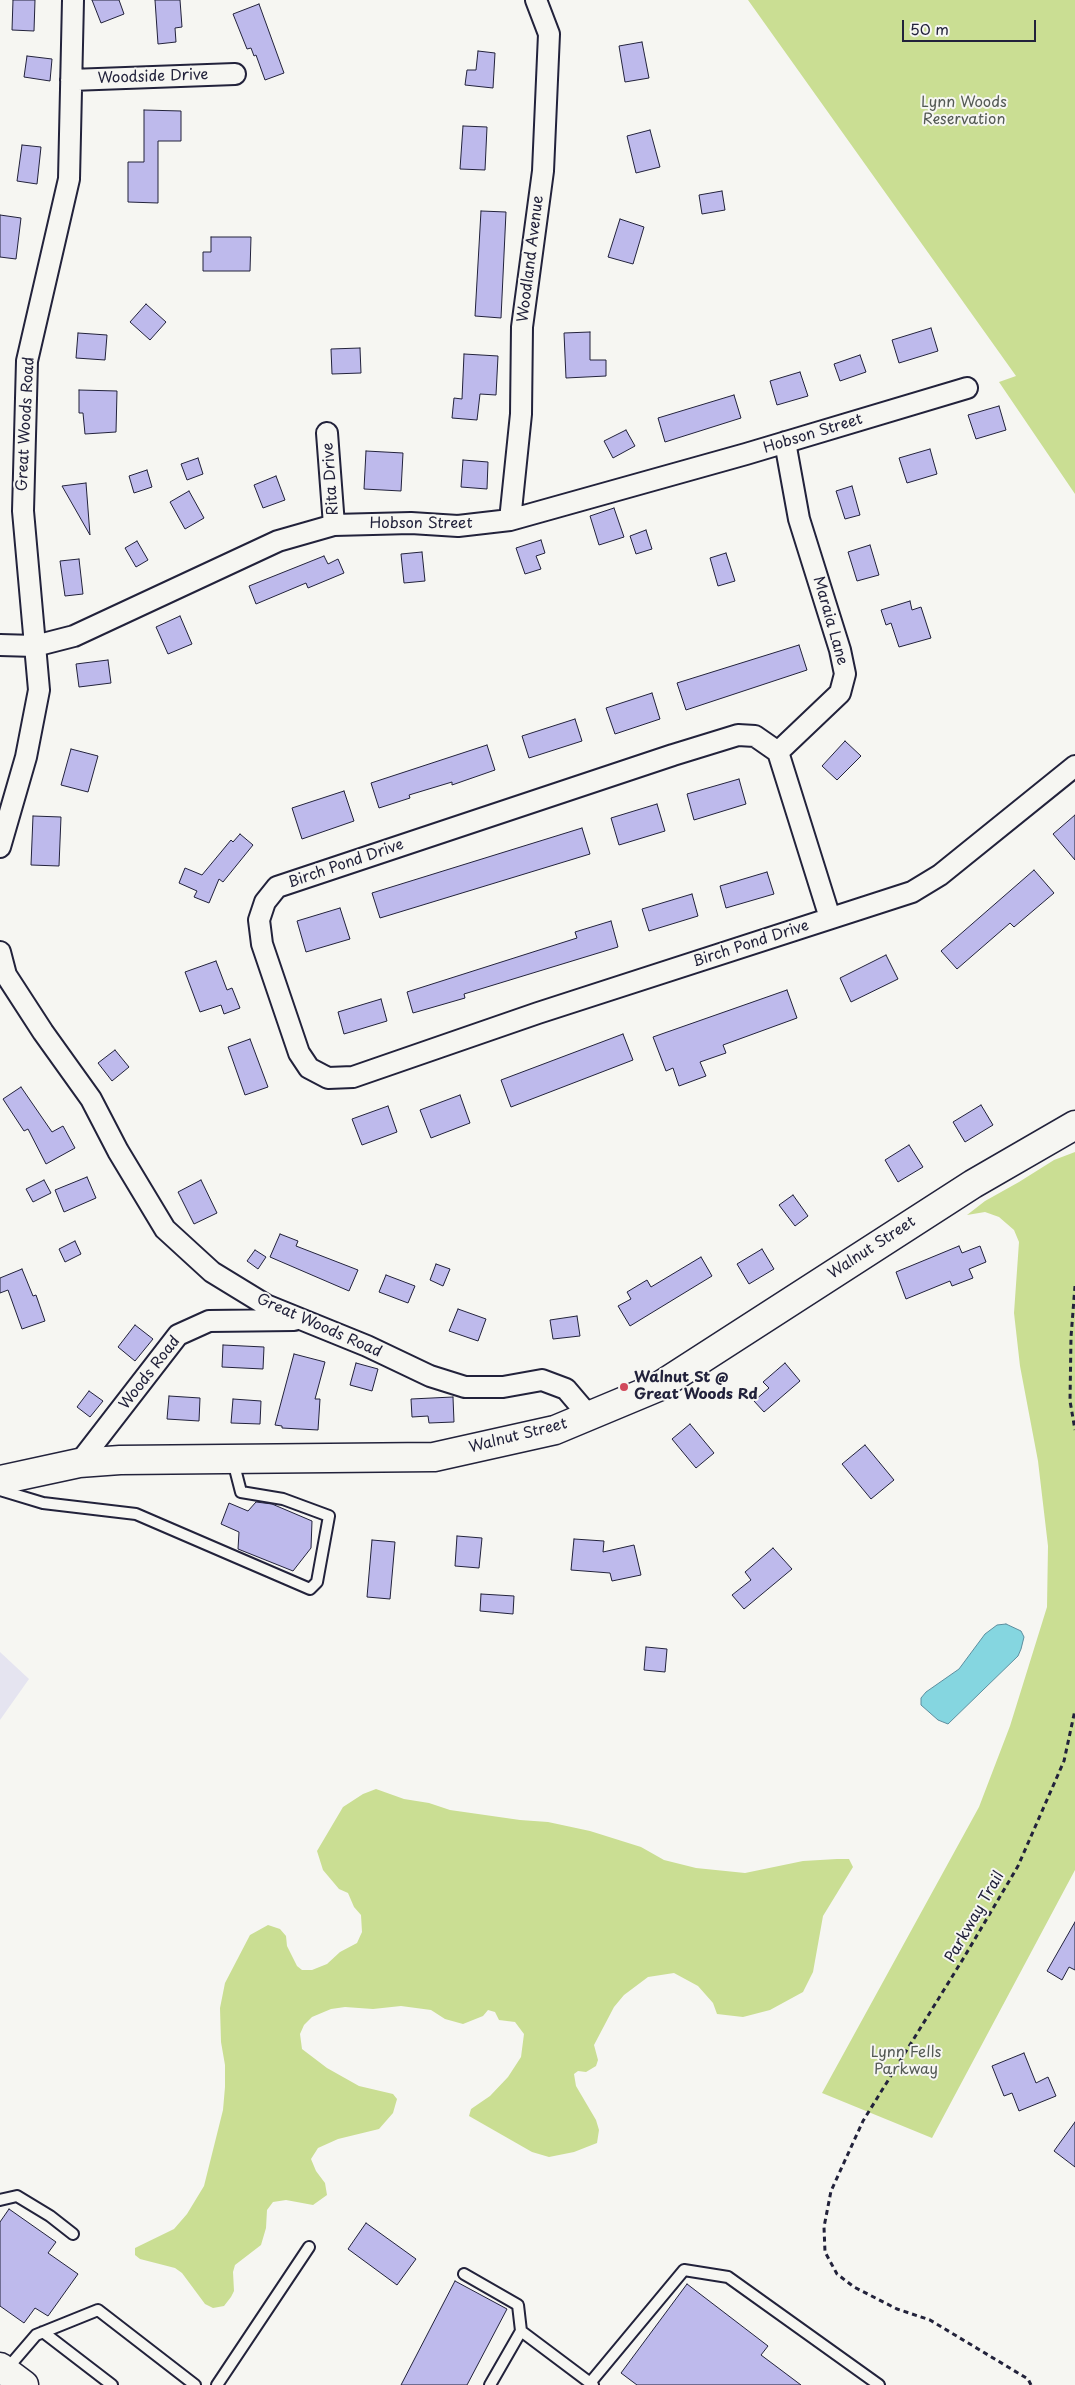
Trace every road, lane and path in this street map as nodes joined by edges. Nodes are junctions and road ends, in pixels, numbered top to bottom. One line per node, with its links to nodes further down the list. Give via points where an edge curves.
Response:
1 (73, 0): 4 (street, Great Woods Road)
2 (536, 0): 8 (street, Woodland Avenue, via 549,34 543,171 522,327 521,414)
3 (235, 74): 4 (street, Woodside Drive)
4 (70, 80): 11 (street, Great Woods Road, via 70,179 27,361 22,511)
5 (967, 388): 7 (street, Hobson Street)
6 (327, 433): 9 (street, Rita Drive)
7 (785, 442): 8 (street, Hobson Street); 12 (street, Maraia Lane, via 799,519 845,674 840,693)
8 (510, 520): 9 (street, Hobson Street, via 458,526 411,523)
9 (334, 525): 11 (street, Hobson Street, via 278,541 74,636)
10 (0, 645): 11 (street, Hobson Street)
11 (35, 646): 14 (street, Great Woods Road, via 40,690 26,757)
12 (778, 752): 15 (street); 15 (street, Birch Pond Drive, via 755,736 738,735 277,888 265,902 259,920 262,944 298,1053 309,1068 328,1078 353,1077)
13 (1075, 766): 15 (street, Birch Pond Drive, via 940,875 912,892)
14 (0, 847)
15 (830, 918)
16 (0, 952): 17 (street, Great Woods Road)
17 (6, 987): 20 (street, Great Woods Road, via 91,1099 165,1229 212,1272 266,1305)
18 (1075, 1124): 21 (main road, Walnut Street, via 973,1184 658,1387)
19 (1075, 1286): 22 (path, via 1070,1401)
20 (303, 1320): 21 (street, Great Woods Road, via 430,1376 465,1387 503,1387 542,1380 566,1390); 24 (street, Woods Road, via 208,1321 178,1335)
21 (589, 1416): 23 (main road, Walnut Street, via 555,1430 434,1457)
22 (1075, 1430)
23 (232, 1460): 24 (main road, Walnut Street); 26 (lane, via 241,1492 283,1499 329,1516 317,1582 310,1589 136,1514 43,1503)
24 (79, 1463): 25 (main road, Walnut Street)
25 (0, 1480)
26 (0, 1490)
27 (1075, 1710): 41 (path, Parkway Trail, via 1064,1761 1018,1866 863,2121 831,2191 824,2227 825,2252 837,2274 854,2288 897,2309 930,2320 1028,2379)
28 (0, 2200): 29 (lane, via 17,2196)
29 (74, 2234)
30 (309, 2247): 38 (lane)
31 (464, 2274): 32 (lane, via 518,2305)
32 (521, 2331): 35 (lane); 39 (lane)
33 (43, 2332): 34 (lane, via 36,2335); 36 (lane); 37 (lane, via 98,2310)
34 (10, 2374)
35 (591, 2384): 40 (lane, via 684,2270 728,2277)
36 (112, 2385)
37 (195, 2385)
38 (217, 2385)
39 (490, 2385)
40 (879, 2385)
41 (1031, 2385)

